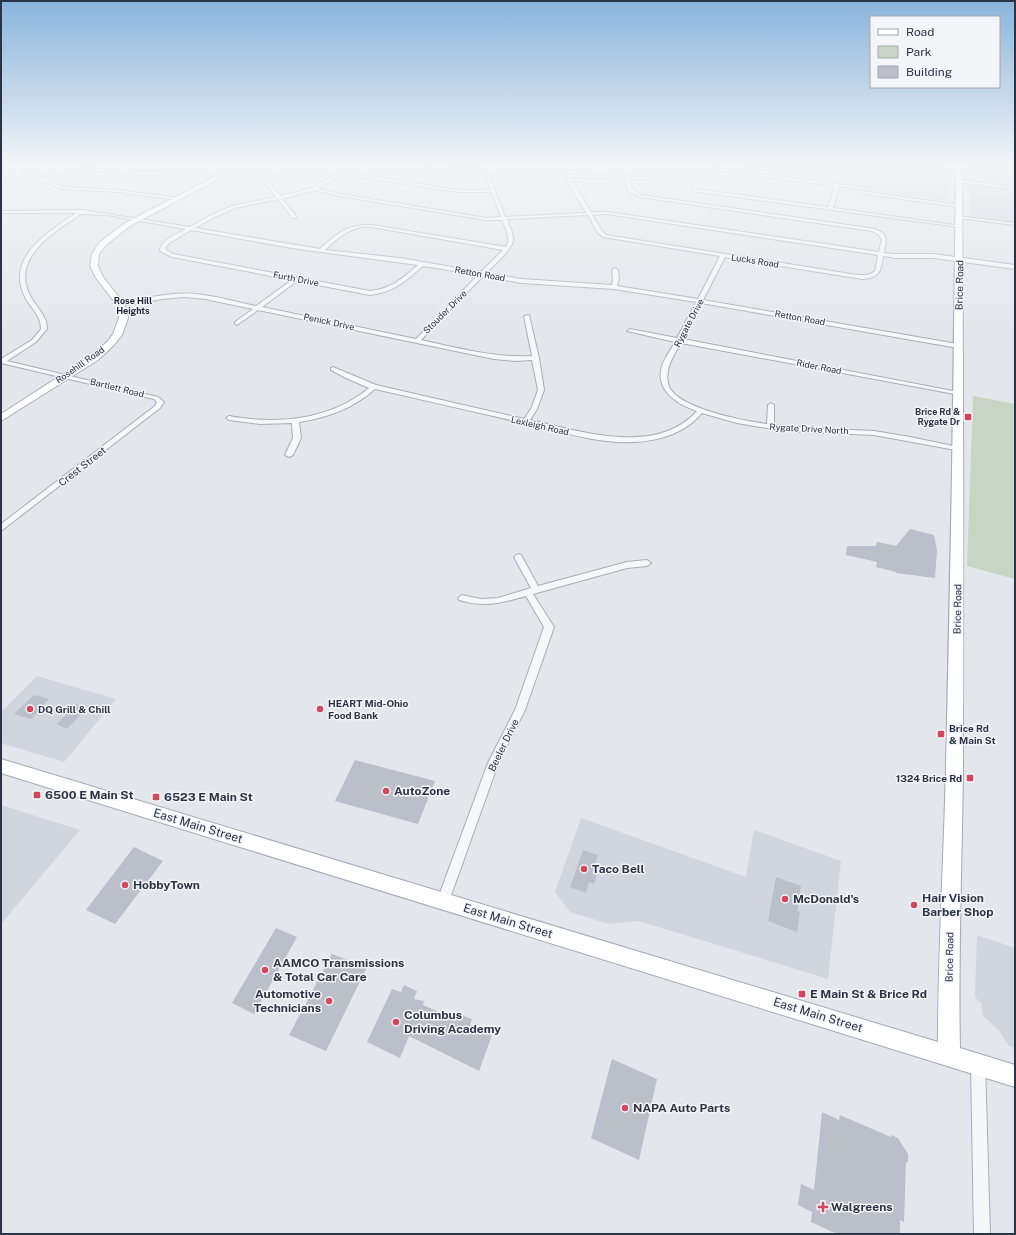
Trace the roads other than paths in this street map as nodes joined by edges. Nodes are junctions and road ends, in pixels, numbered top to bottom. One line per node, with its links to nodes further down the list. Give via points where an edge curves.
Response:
1 (69, 221): 34 (street, via 34,248 28,255 21,275 26,295 42,320 44,329 34,341)
2 (135, 221): 25 (street, via 106,240 94,260 98,276)
3 (147, 221): 12 (street, Retton Road)
4 (206, 221): 12 (street)
5 (505, 221): 13 (street, via 512,240)
6 (593, 221): 16 (street, Lucks Road, via 600,232 610,238)
7 (658, 221): 15 (street)
8 (809, 221): 15 (street, via 873,230 883,237)
9 (959, 221): 17 (main road, Brice Road)
10 (998, 221): 11 (street)
11 (1015, 224)
12 (191, 229): 14 (street, Retton Road); 22 (street, Furth Drive, via 166,243 162,250 172,255)
13 (508, 249): 14 (street, via 361,226 344,230); 21 (street, Stouder Drive)
14 (321, 251): 18 (street, Retton Road)
15 (881, 254): 16 (street, Lucks Road, via 877,272 864,277); 17 (street)
16 (723, 256): 24 (street, Rygate Drive)
17 (959, 260): 19 (street); 32 (main road, Brice Road)
18 (422, 264): 21 (street, Retton Road); 22 (street, Furth Drive, via 398,285 383,292 364,292)
19 (1015, 267)
20 (615, 270): 23 (street)
21 (482, 275): 23 (street, Retton Road, via 525,282); 30 (street, Stouder Drive)
22 (296, 279): 26 (street)
23 (614, 287): 24 (street, Retton Road)
24 (701, 301): 31 (street, Rygate Drive); 32 (street, Retton Road)
25 (122, 305): 26 (street, Penick Drive, via 157,297 182,295 206,296); 36 (street, Rosehill Road, via 123,320 115,338 98,354)
26 (258, 307): 28 (street); 30 (street, Penick Drive)
27 (527, 316): 33 (street)
28 (237, 323)
29 (630, 331): 31 (street, Rider Road)
30 (417, 340): 33 (street, Penick Drive, via 500,358)
31 (679, 340): 38 (street, Rygate Drive, via 662,375); 39 (street, Rider Road)
32 (958, 346): 39 (main road, Brice Road)
33 (536, 358): 46 (street, via 541,390 534,409)
34 (1, 361): 36 (street, Bartlett Road)
35 (333, 369): 37 (street, Lexleigh Road)
36 (65, 376): 40 (street, Bartlett Road, via 156,398); 43 (street, Rosehill Road)
37 (374, 387): 45 (street, via 342,408); 46 (street, Lexleigh Road)
38 (667, 391): 42 (street, Rygate Drive North, via 681,402)
39 (958, 394): 48 (main road, Brice Road)
40 (161, 402): 50 (street, Crest Street, via 158,407)
41 (771, 406): 47 (street)
42 (701, 411): 46 (street, Lexleigh Road, via 688,424 672,432 633,440 606,440); 47 (street, Rygate Drive North, via 730,420)
43 (1, 418)
44 (229, 418): 45 (street, via 260,422)
45 (295, 421): 49 (street, via 297,438)
46 (525, 422)
47 (770, 426): 48 (street, Rygate Drive North, via 796,430 874,433)
48 (958, 449): 57 (main road, Brice Road, via 954,810 948,976)
49 (289, 455)
50 (1, 528)
51 (518, 557): 53 (street, Beeler Drive)
52 (647, 563): 53 (street, via 627,565)
53 (532, 591): 54 (street, via 489,602); 56 (street, Beeler Drive, via 549,627 520,710 493,763)
54 (462, 598)
55 (1, 766): 56 (main road, East Main Street)
56 (443, 901): 57 (main road, East Main Street)
57 (949, 1055): 58 (main road, East Main Street)
58 (978, 1064): 59 (main road, East Main Street); 60 (street)
59 (1015, 1076)
60 (982, 1234)

